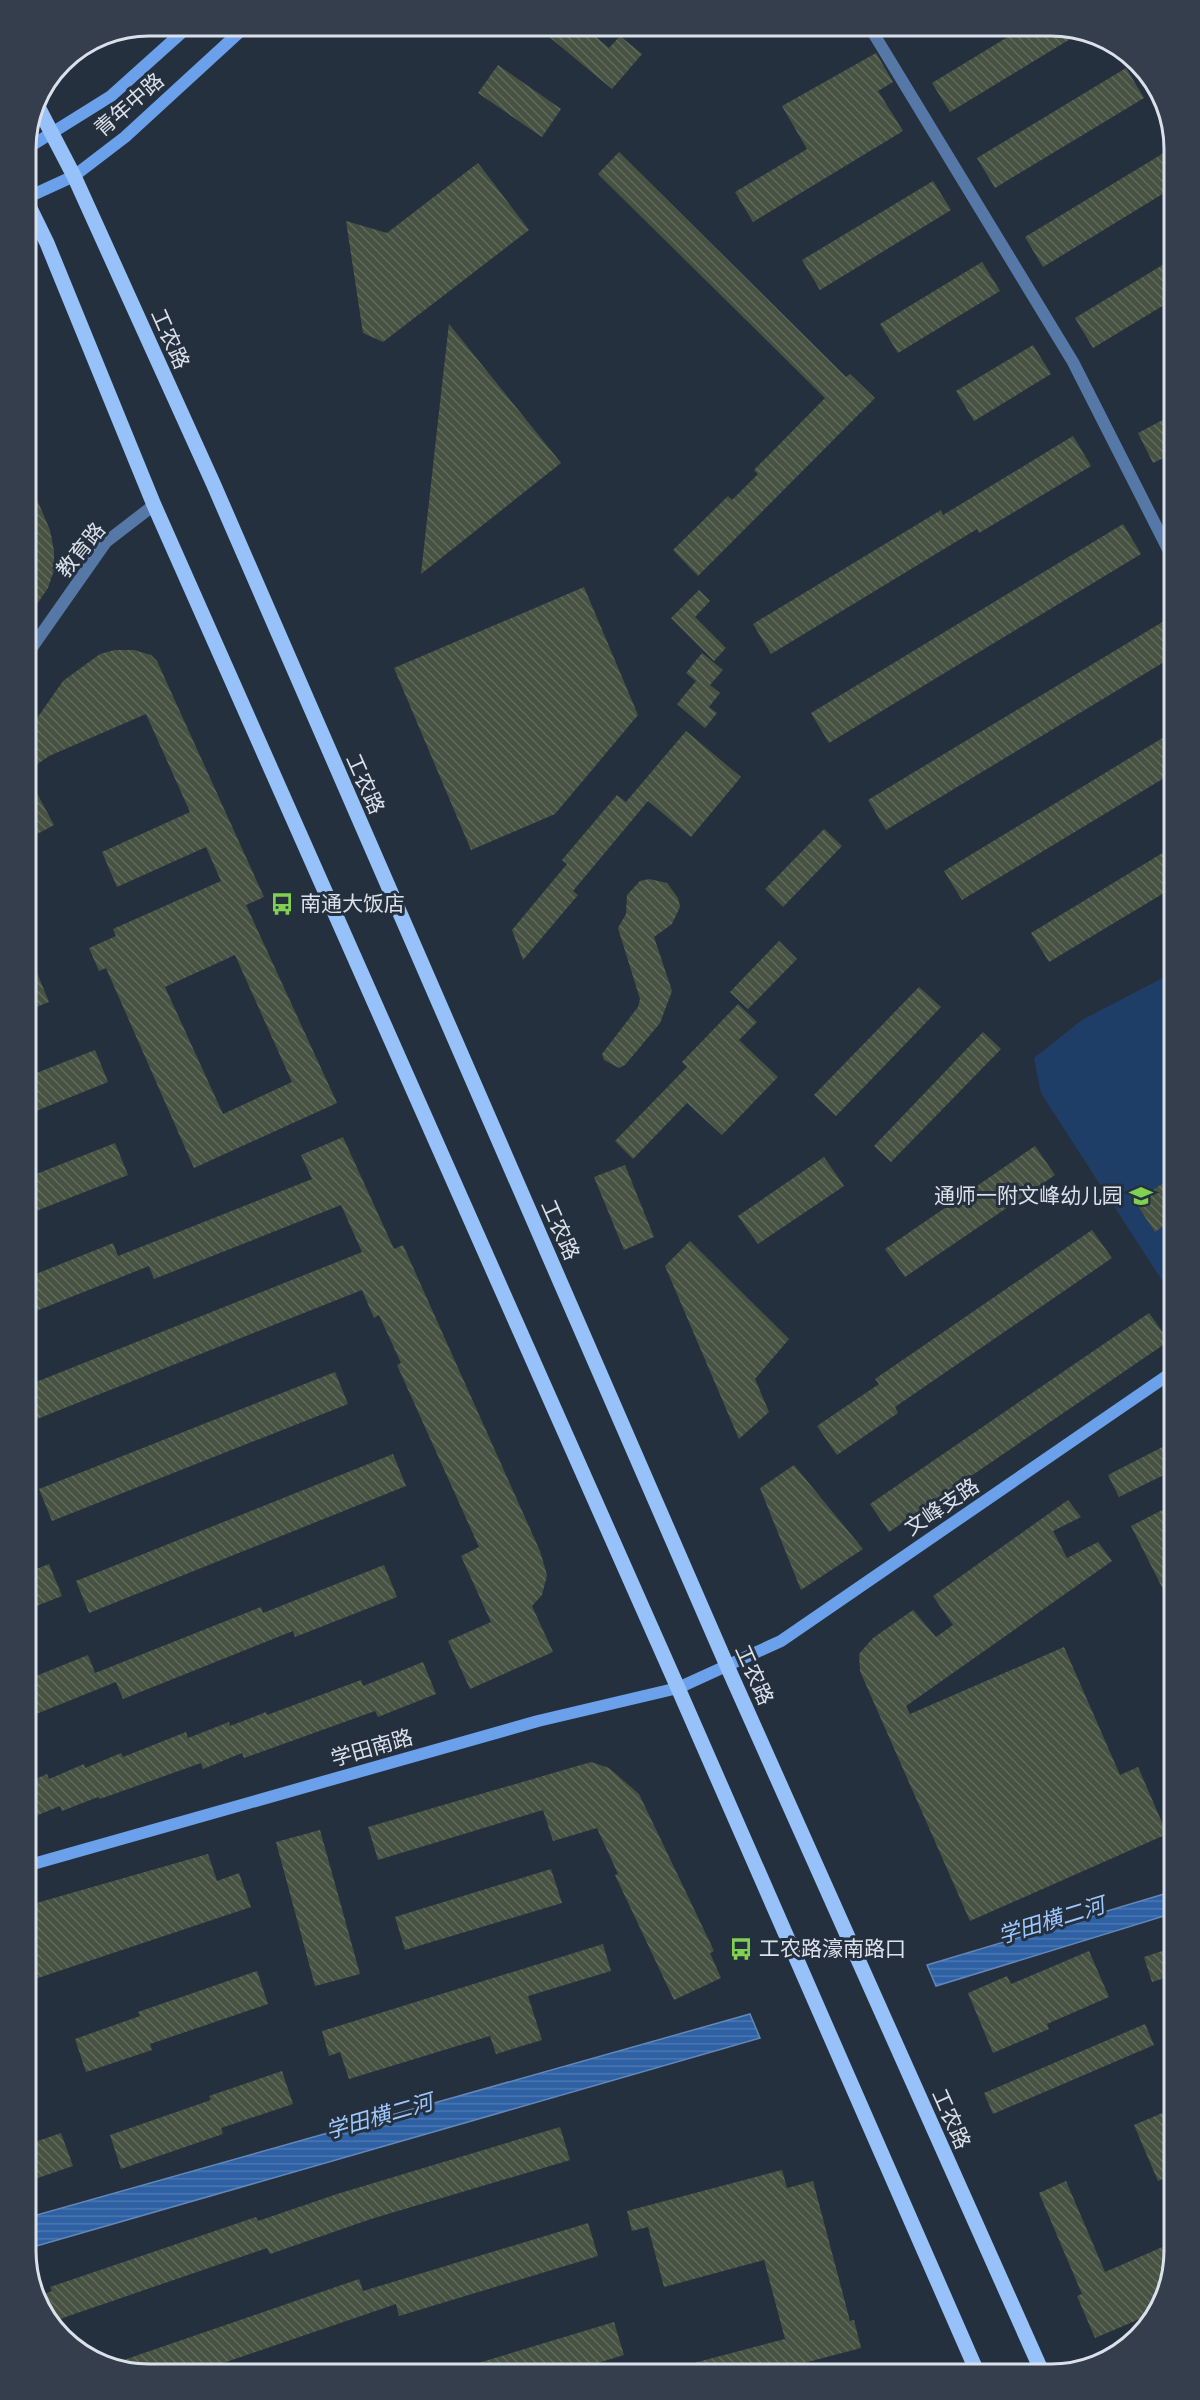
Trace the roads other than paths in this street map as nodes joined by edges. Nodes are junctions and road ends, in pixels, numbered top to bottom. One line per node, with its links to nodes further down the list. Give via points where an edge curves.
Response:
1 (178, 36): 5 (street, 青年中路, via 111,96)
2 (235, 36): 7 (street, 青年中路, via 125,137)
3 (875, 36): 11 (street, via 1073,362)
4 (42, 113): 5 (main road, 工农路)
5 (54, 133): 6 (street, 青年中路); 7 (main road, 工农路)
6 (36, 143)
7 (74, 176): 8 (street, 青年中路); 14 (main road, 工农路, via 213,483)
8 (36, 194)
9 (36, 220): 10 (main road)
10 (154, 505): 12 (street, 教育路, via 106,542); 15 (main road)
11 (1164, 541)
12 (36, 642)
13 (1164, 1378): 14 (street, 文峰支路, via 781,1641)
14 (728, 1668): 15 (street, 学田南路); 18 (main road, 工农路)
15 (678, 1688): 16 (street, 学田南路, via 538,1721); 17 (main road)
16 (36, 1863)
17 (974, 2364)
18 (1039, 2364)

